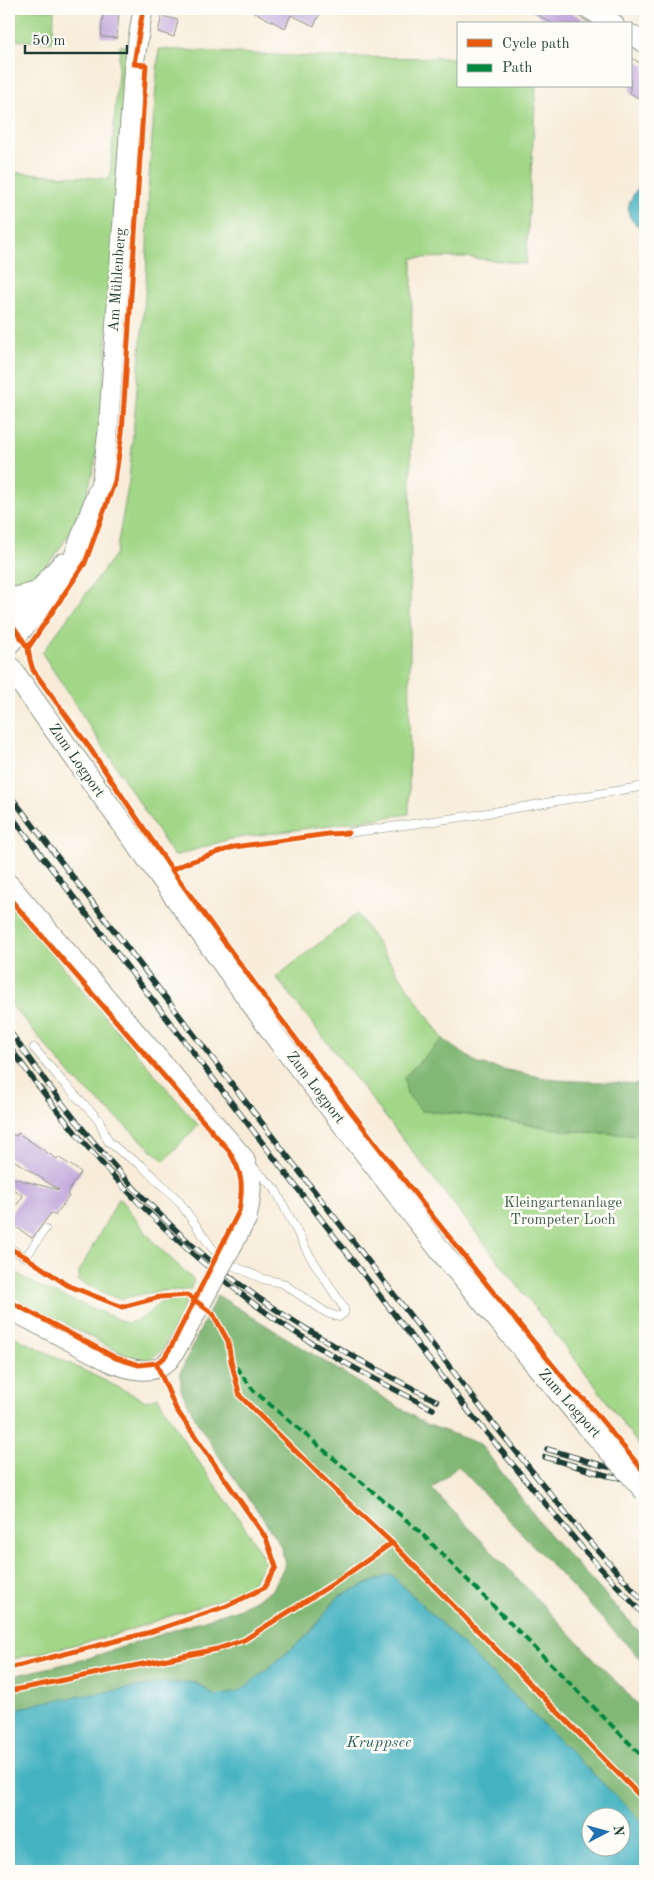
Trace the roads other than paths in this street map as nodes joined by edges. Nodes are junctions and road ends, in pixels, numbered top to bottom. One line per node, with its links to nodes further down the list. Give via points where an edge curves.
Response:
1 (143, 9): 6 (street, Am Mühlenberg, via 134,64 102,479)
2 (589, 9): 3 (street)
3 (611, 22)
4 (632, 35): 5 (street)
5 (645, 43)
6 (78, 549): 7 (street, Am Mühlenberg); 10 (street, Am Mühlenberg, via 50,598)
7 (36, 593): 8 (main road); 9 (street, Am Mühlenberg)
8 (9, 598)
9 (9, 617)
10 (9, 645)
11 (9, 666): 20 (main road, Zum Logport, bridge, via 157,874 336,1116 443,1254)
12 (645, 786): 13 (lane)
13 (348, 833)
14 (9, 884): 16 (street)
15 (34, 1048): 16 (lane, via 99,1120 108,1140 141,1164 178,1200 212,1248 232,1265 263,1279 282,1283 327,1314 339,1317 344,1308 308,1253 275,1189)
16 (244, 1158): 19 (street, bridge, via 251,1174 252,1194 247,1218 168,1362 147,1370 129,1369)
17 (45, 1229): 18 (lane, via 26,1257)
18 (9, 1248)
19 (9, 1309)
20 (645, 1491)

